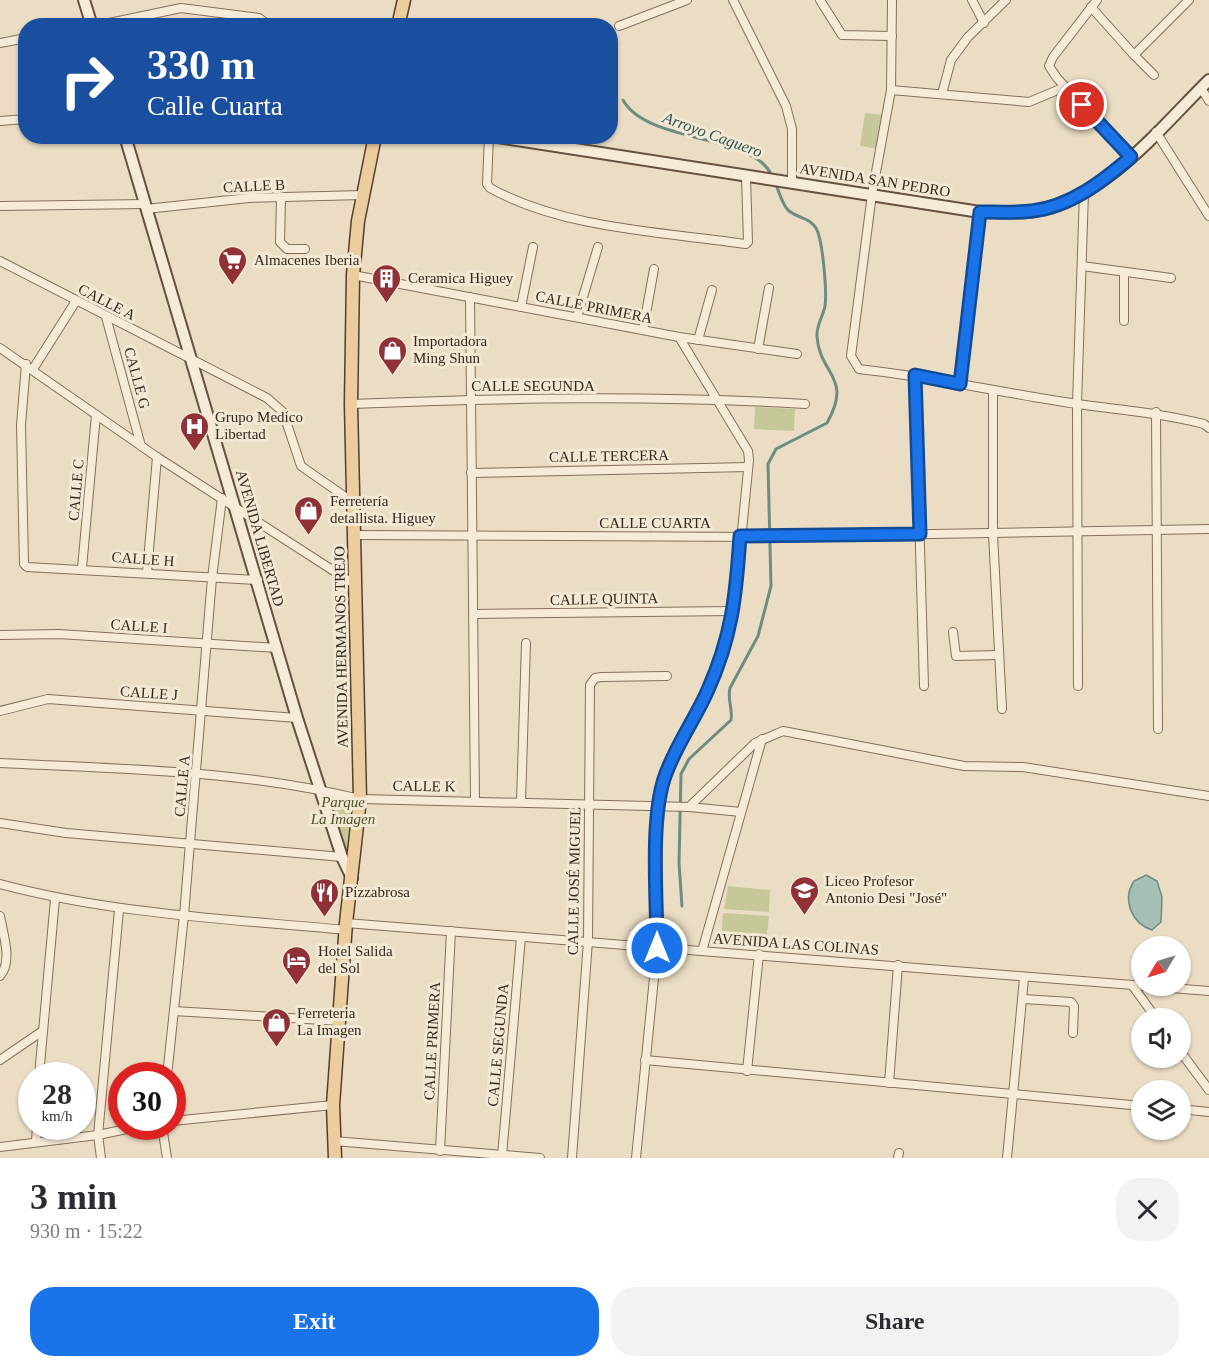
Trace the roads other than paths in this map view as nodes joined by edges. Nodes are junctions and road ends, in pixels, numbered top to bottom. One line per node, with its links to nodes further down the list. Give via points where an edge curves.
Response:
1 (84, 0): 12 (street)
2 (404, 0): 15 (main road)
3 (687, 0): 17 (street)
4 (733, 0): 37 (street, via 786,106 792,129)
5 (820, 0): 18 (street, via 842,35)
6 (892, 0): 18 (street)
7 (972, 0): 16 (street)
8 (1006, 0): 16 (street)
9 (1097, 0): 11 (street)
10 (1190, 0): 21 (street)
11 (1091, 8): 21 (street); 24 (street, via 1049,66)
12 (90, 18)
13 (132, 18): 14 (street, via 180,8)
14 (259, 18)
15 (400, 18)
16 (984, 23): 26 (street, via 951,60)
17 (619, 26)
18 (892, 36): 25 (street)
19 (18, 40): 20 (street)
20 (0, 43)
21 (1134, 55): 22 (street)
22 (1154, 75)
23 (1205, 84): 27 (street); 30 (street, AVENIDA SAN PEDRO)
24 (1065, 87): 26 (street, via 1029,102); 35 (street)
25 (891, 90): 26 (street); 39 (street)
26 (942, 94)
27 (1209, 100)
28 (18, 120): 29 (street)
29 (0, 121)
30 (1156, 132): 35 (street, AVENIDA SAN PEDRO); 45 (street)
31 (127, 144): 43 (street, AVENIDA LIBERTAD)
32 (373, 144): 40 (main road, AVENIDA HERMANOS TREJO)
33 (490, 144): 36 (street, via 487,184 534,209 568,219 746,244)
34 (540, 144): 36 (street, AVENIDA SAN PEDRO)
35 (1131, 157): 38 (street, AVENIDA SAN PEDRO)
36 (746, 177): 37 (street, AVENIDA SAN PEDRO)
37 (786, 181): 39 (street, AVENIDA SAN PEDRO)
38 (1084, 192): 44 (street, AVENIDA SAN PEDRO, via 1035,211); 50 (street)
39 (872, 194): 44 (street, AVENIDA SAN PEDRO); 71 (street, via 851,356 859,369)
40 (363, 195): 41 (street, CALLE B); 53 (main road, AVENIDA HERMANOS TREJO)
41 (281, 197): 43 (street, CALLE B); 48 (street, via 280,242 284,248)
42 (0, 206): 43 (street, CALLE B)
43 (145, 206): 69 (street, AVENIDA LIBERTAD)
44 (980, 212): 72 (street)
45 (1209, 216)
46 (533, 247): 59 (street)
47 (598, 248): 61 (street)
48 (305, 249)
49 (0, 261): 58 (street, CALLE A)
50 (1082, 266): 52 (street); 78 (street)
51 (654, 269): 63 (street)
52 (1124, 272): 54 (street); 62 (street)
53 (352, 275): 57 (street, CALLE PRIMERA); 76 (main road, AVENIDA HERMANOS TREJO)
54 (1171, 278)
55 (769, 288): 67 (street)
56 (712, 290): 65 (street)
57 (470, 297): 59 (street, CALLE PRIMERA); 74 (street)
58 (76, 301): 60 (street, CALLE A); 70 (street)
59 (521, 307): 61 (street, CALLE PRIMERA)
60 (106, 317): 69 (street, CALLE A); 82 (street, CALLE G)
61 (577, 317): 63 (street, CALLE PRIMERA)
62 (1124, 321)
63 (643, 330): 64 (street, CALLE PRIMERA)
64 (679, 338): 65 (street, CALLE PRIMERA); 75 (street)
65 (698, 340): 67 (street, CALLE PRIMERA)
66 (0, 348): 70 (street)
67 (758, 348): 68 (street, CALLE PRIMERA)
68 (797, 354)
69 (190, 360): 87 (street, CALLE A, via 278,405 288,422 301,466); 88 (street, AVENIDA LIBERTAD)
70 (30, 367): 80 (street); 97 (street, CALLE H, via 21,425 24,564)
71 (915, 375): 72 (street); 92 (street)
72 (960, 384): 73 (street)
73 (993, 390): 78 (street); 93 (street)
74 (471, 399): 75 (street, CALLE SEGUNDA); 76 (street, CALLE SEGUNDA); 85 (street)
75 (714, 399): 77 (street); 84 (street, via 748,451)
76 (351, 404): 87 (main road, AVENIDA HERMANOS TREJO)
77 (805, 404)
78 (1077, 404): 79 (street); 90 (street)
79 (1156, 412): 81 (street); 91 (street)
80 (96, 415): 82 (street); 97 (street, CALLE C)
81 (1209, 428)
82 (141, 446): 83 (street)
83 (157, 457): 86 (street); 98 (street)
84 (748, 467): 85 (street, CALLE TERCERA); 95 (street)
85 (471, 473): 96 (street)
86 (222, 498): 88 (street); 99 (street, CALLE A)
87 (354, 503): 94 (main road, AVENIDA HERMANOS TREJO)
88 (236, 506): 100 (street, AVENIDA LIBERTAD); 101 (street)
89 (1209, 529): 91 (street, CALLE CUARTA)
90 (1076, 530): 91 (street, CALLE CUARTA); 93 (street, CALLE CUARTA); 112 (street)
91 (1158, 530): 117 (street)
92 (920, 534): 93 (street, CALLE CUARTA); 95 (street, CALLE CUARTA); 111 (street)
93 (993, 534): 109 (street)
94 (354, 535): 96 (street, CALLE CUARTA); 101 (main road, AVENIDA HERMANOS TREJO)
95 (740, 536): 96 (street, CALLE CUARTA); 102 (street)
96 (472, 538): 103 (street)
97 (82, 568): 98 (street, CALLE H)
98 (147, 573): 99 (street, CALLE H)
99 (212, 578): 100 (street, CALLE H); 107 (street, CALLE A)
100 (258, 580): 108 (street, AVENIDA LIBERTAD)
101 (354, 584): 123 (main road, AVENIDA HERMANOS TREJO)
102 (734, 611): 103 (street, CALLE QUINTA); 127 (street, via 707,693 664,777)
103 (474, 614): 124 (street)
104 (953, 632): 109 (street, via 956,656)
105 (0, 635): 107 (street, CALLE I, via 59,634)
106 (526, 643): 125 (street)
107 (207, 645): 108 (street, CALLE I); 115 (street, CALLE A)
108 (277, 648): 116 (street, AVENIDA LIBERTAD)
109 (999, 655): 113 (street)
110 (667, 676): 126 (street, CALLE JOSÉ MIGUEL, via 601,677 590,685)
111 (924, 686)
112 (1078, 686)
113 (1002, 709)
114 (0, 711): 115 (street, CALLE J, via 48,699)
115 (203, 711): 116 (street, CALLE J); 120 (street, CALLE A)
116 (297, 718): 121 (street, AVENIDA LIBERTAD)
117 (1158, 729)
118 (762, 739): 122 (street, via 783,732 964,766 1023,767); 128 (street); 129 (street)
119 (0, 763): 120 (street, CALLE K)
120 (196, 774): 121 (street, CALLE K); 131 (street, CALLE A)
121 (320, 789): 123 (street, CALLE K); 132 (street, AVENIDA LIBERTAD)
122 (1209, 796)
123 (360, 799): 124 (street, CALLE K); 133 (main road, AVENIDA HERMANOS TREJO)
124 (475, 801): 125 (street, CALLE K)
125 (521, 802): 126 (street, CALLE K)
126 (588, 804): 127 (street, CALLE K); 142 (street, CALLE JOSÉ MIGUEL)
127 (657, 807): 128 (street, CALLE K); 143 (street)
128 (687, 807): 129 (street, CALLE K)
129 (741, 812): 144 (street)
130 (0, 823): 131 (street)
131 (190, 844): 132 (street); 137 (street, CALLE A)
132 (342, 857): 133 (street, AVENIDA LIBERTAD)
133 (352, 878): 139 (main road, AVENIDA HERMANOS TREJO)
134 (0, 884): 135 (street, AVENIDA LAS COLINAS)
135 (55, 899): 136 (street, AVENIDA LAS COLINAS); 155 (street)
136 (119, 910): 137 (street, AVENIDA LAS COLINAS); 172 (street)
137 (184, 915): 139 (street, AVENIDA LAS COLINAS); 153 (street, CALLE A)
138 (0, 916): 147 (street, via 7,955)
139 (346, 926): 140 (street, AVENIDA LAS COLINAS); 154 (main road, AVENIDA HERMANOS TREJO)
140 (451, 931): 141 (street, AVENIDA LAS COLINAS); 177 (street, CALLE PRIMERA)
141 (520, 937): 142 (street, AVENIDA LAS COLINAS); 179 (street, CALLE SEGUNDA)
142 (588, 941): 143 (street, AVENIDA LAS COLINAS); 184 (street, CALLE JOSÉ MIGUEL)
143 (657, 948): 144 (street, AVENIDA LAS COLINAS); 158 (street)
144 (702, 951): 145 (street, AVENIDA LAS COLINAS)
145 (759, 954): 146 (street, AVENIDA LAS COLINAS); 162 (street)
146 (897, 965): 148 (street, AVENIDA LAS COLINAS); 163 (street)
147 (0, 976)
148 (1024, 978): 149 (street, AVENIDA LAS COLINAS); 152 (street)
149 (1131, 985)
150 (1191, 990): 151 (street, AVENIDA LAS COLINAS)
151 (1209, 991)
152 (1023, 999): 156 (street, via 1071,1002); 165 (street)
153 (174, 1011): 154 (street); 160 (street, CALLE A)
154 (339, 1021): 166 (main road, AVENIDA HERMANOS TREJO)
155 (41, 1032): 157 (street); 159 (street)
156 (1073, 1033)
157 (0, 1060)
158 (645, 1060): 162 (street); 185 (street)
159 (40, 1062)
160 (169, 1062)
161 (1191, 1066): 164 (street)
162 (747, 1071): 163 (street)
163 (889, 1083): 165 (street)
164 (1209, 1090)
165 (1014, 1095): 167 (street); 186 (street)
166 (333, 1105): 170 (street); 175 (main road, AVENIDA HERMANOS TREJO)
167 (1131, 1105)
168 (1191, 1110): 169 (street)
169 (1209, 1112)
170 (186, 1120)
171 (108, 1133): 172 (street)
172 (98, 1135): 174 (street); 180 (street)
173 (164, 1140): 181 (street)
174 (36, 1141): 176 (street)
175 (334, 1141): 177 (street); 182 (main road, AVENIDA HERMANOS TREJO)
176 (0, 1147)
177 (440, 1151): 178 (street)
178 (461, 1155): 179 (street)
179 (502, 1156): 183 (street)
180 (101, 1158)
181 (167, 1158)
182 (335, 1158)
183 (540, 1158)
184 (572, 1158)
185 (636, 1158)
186 (1007, 1158)

